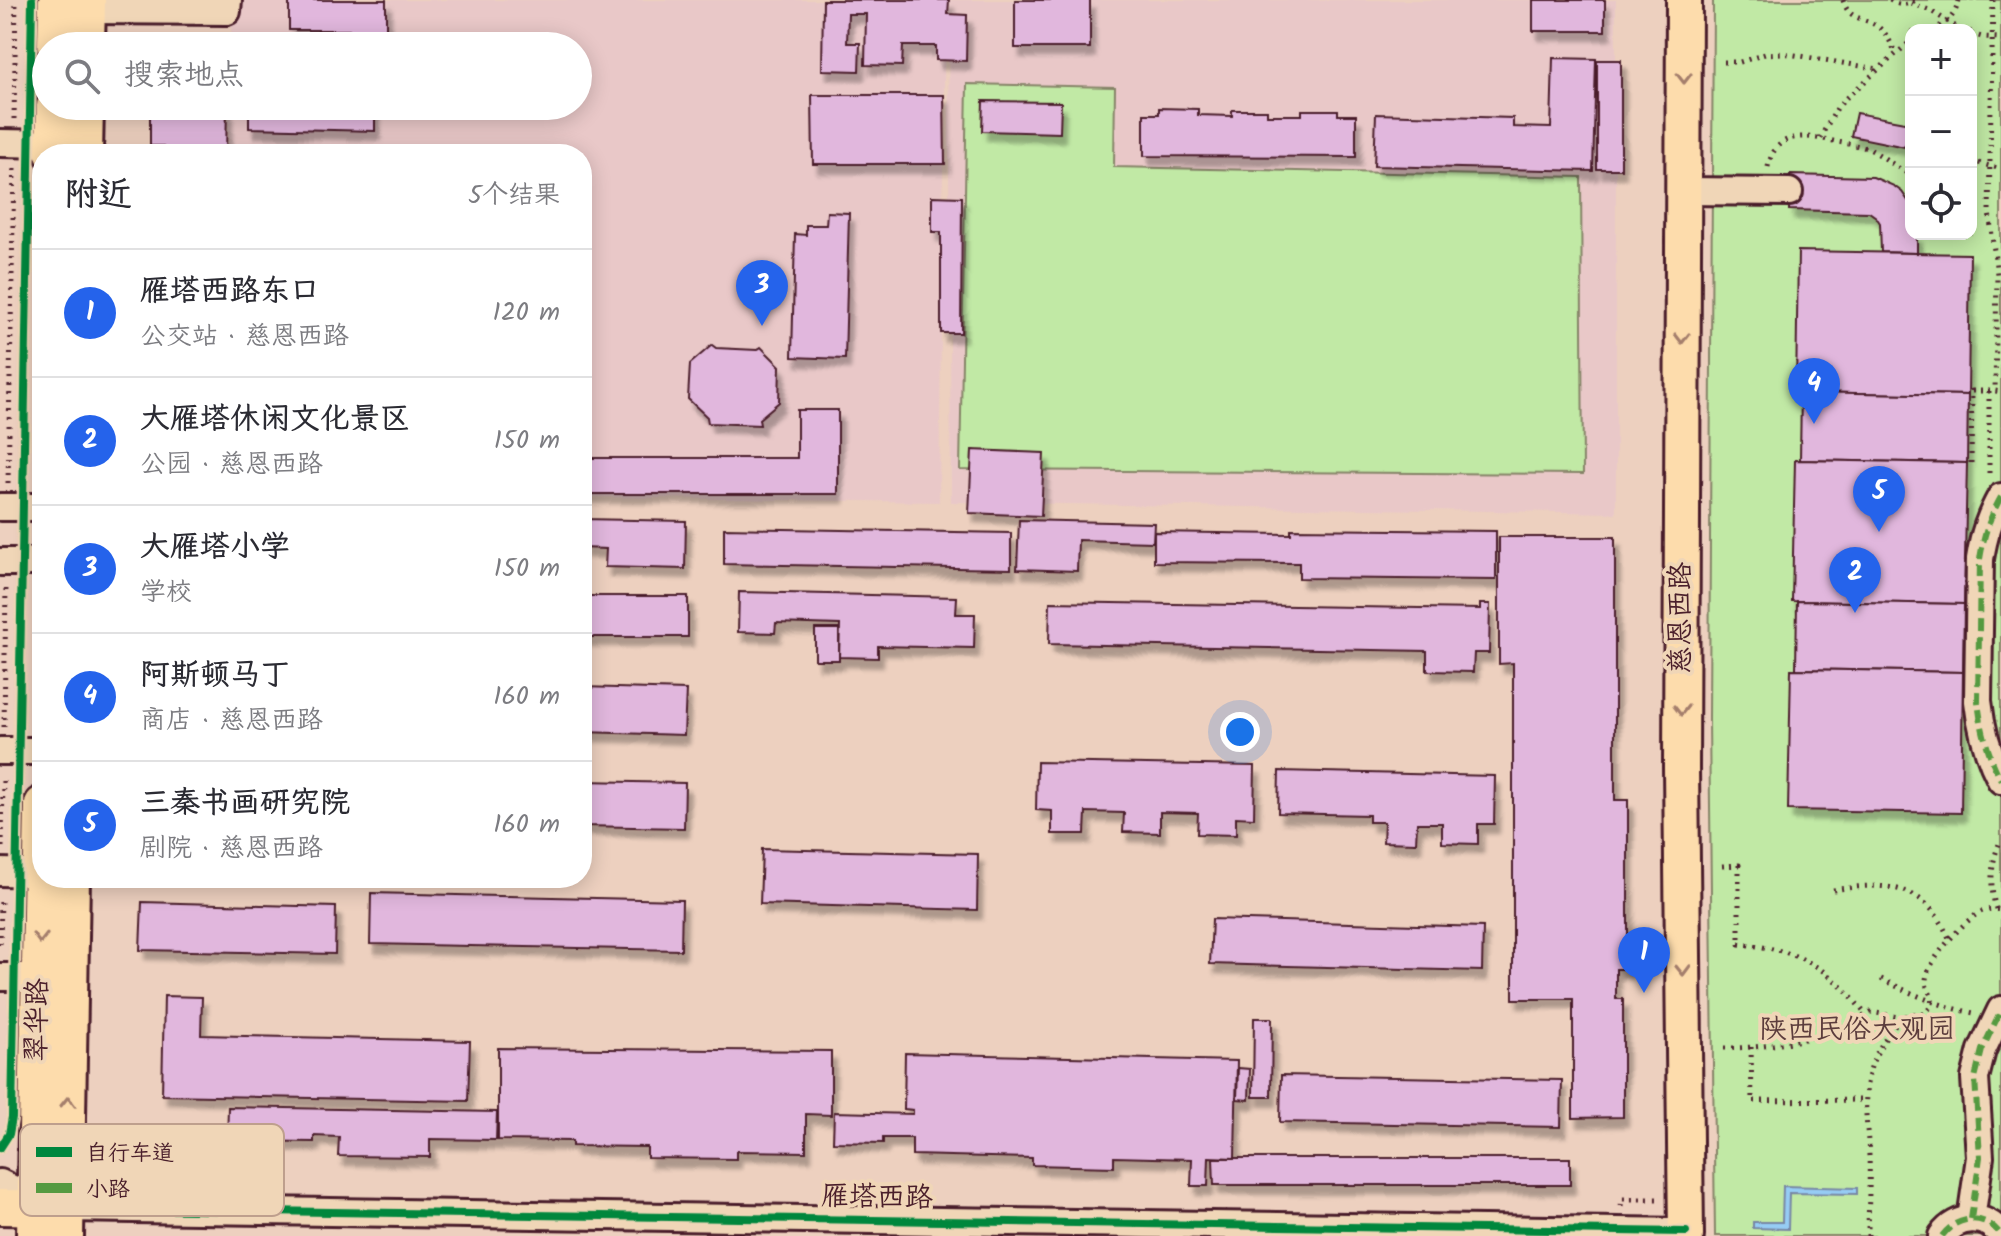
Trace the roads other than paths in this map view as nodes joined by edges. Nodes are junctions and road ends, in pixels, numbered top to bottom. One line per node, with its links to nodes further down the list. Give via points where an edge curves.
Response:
1 (228, 0): 3 (street, via 227,11)
2 (1684, 0): 12 (main road, 慈恩西路, one-way to 12)
3 (77, 3): 4 (main road); 5 (main road)
4 (62, 32)
5 (84, 32)
6 (57, 120): 9 (main road)
7 (79, 120): 10 (main road)
8 (7, 143): 11 (street)
9 (62, 144)
10 (67, 144)
11 (32, 147)
12 (1683, 191): 13 (street); 38 (main road, 慈恩西路, one-way to 38)
13 (1778, 192)
14 (1996, 489): 21 (street, via 1980,559 1978,701 1986,746)
15 (4, 507): 16 (street)
16 (32, 507)
17 (3, 562): 18 (street)
18 (32, 562)
19 (2, 751): 20 (street)
20 (32, 751)
21 (2001, 780)
22 (1, 872): 23 (street)
23 (32, 874)
24 (55, 888): 27 (main road, 翠华路, one-way to 27)
25 (57, 888): 30 (main road, 翠华路, one-way to 25)
26 (0, 977): 27 (street)
27 (39, 977): 29 (main road, 翠华路)
28 (1998, 1015): 36 (street, via 1975,1078 1980,1157)
29 (46, 1124)
30 (53, 1124)
31 (0, 1183): 32 (street)
32 (20, 1195)
33 (0, 1207): 34 (main road, 雁塔西路)
34 (20, 1213)
35 (31, 1216): 37 (main road, 雁塔西路)
36 (1971, 1219): 39 (street, via 1986,1221); 40 (street, via 1959,1221)
37 (51, 1222): 38 (street, 雁塔西路)
38 (1686, 1234)
39 (2001, 1235)
40 (1942, 1236)

